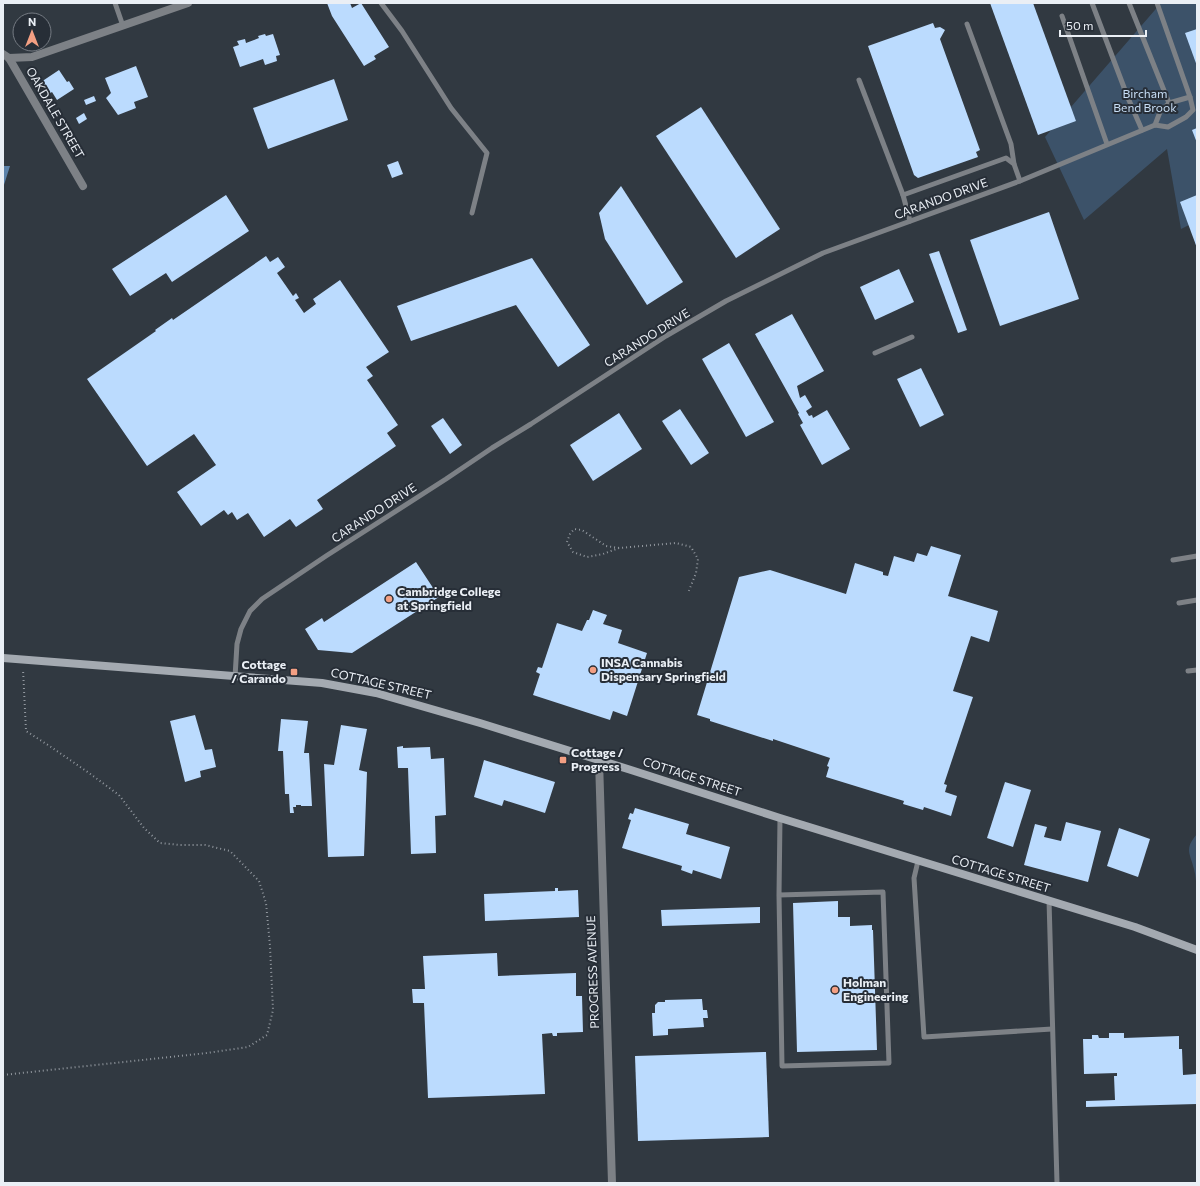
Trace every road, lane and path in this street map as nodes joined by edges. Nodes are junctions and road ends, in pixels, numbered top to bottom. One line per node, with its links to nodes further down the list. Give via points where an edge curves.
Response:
1 (115, 3): 9 (lane)
2 (188, 3): 9 (street)
3 (381, 3): 21 (lane, via 402,30 450,108 487,153)
4 (1092, 3): 15 (lane)
5 (1129, 3): 13 (lane)
6 (1157, 3): 12 (lane)
7 (1062, 16): 16 (lane)
8 (967, 24): 17 (lane, via 1011,144)
9 (123, 26): 10 (street, via 32,57)
10 (6, 56): 19 (street, OAKDALE STREET)
11 (859, 80): 20 (lane)
12 (1190, 98): 13 (lane); 14 (lane, CARANDO DRIVE, via 1193,110 1186,117 1168,126)
13 (1169, 103): 14 (lane, via 1160,112)
14 (1155, 125): 15 (lane, CARANDO DRIVE)
15 (1142, 130): 16 (lane, CARANDO DRIVE)
16 (1107, 144): 18 (lane, CARANDO DRIVE)
17 (1014, 164): 18 (lane); 20 (lane, via 1006,158)
18 (1020, 181): 22 (lane, CARANDO DRIVE)
19 (83, 186)
20 (903, 195): 22 (lane)
21 (472, 213)
22 (910, 221): 35 (lane, CARANDO DRIVE, via 823,253 726,301 626,362 273,591 254,607 243,624 238,644)
23 (912, 336): 24 (lane)
24 (875, 353)
25 (620, 548): 25 (path, via 587,557 573,552 567,542 574,529 582,530 606,546); 28 (path, via 676,543 691,547 698,559 696,573)
26 (1197, 556): 27 (lane)
27 (1173, 560)
28 (688, 593)
29 (1197, 600): 30 (lane)
30 (1179, 603)
31 (3, 658): 32 (main road, COTTAGE STREET)
32 (23, 660): 35 (main road, COTTAGE STREET); 43 (path, via 26,731 90,773 119,796 144,828 160,843 205,845 230,851 259,881 266,903 273,1010 267,1035 248,1047)
33 (1197, 670): 34 (lane)
34 (1188, 671)
35 (236, 676): 36 (main road, COTTAGE STREET, via 322,683 376,693)
36 (599, 760): 37 (main road, COTTAGE STREET); 44 (street, PROGRESS AVENUE)
37 (780, 818): 38 (main road, COTTAGE STREET); 39 (lane)
38 (918, 861): 40 (main road, COTTAGE STREET); 42 (lane, via 914,878 924,1037)
39 (779, 895): 39 (lane, via 782,1066 889,1063 883,892)
40 (1049, 900): 41 (main road, COTTAGE STREET); 42 (lane)
41 (1197, 950)
42 (1052, 1029): 45 (lane)
43 (3, 1075)
44 (612, 1183)
45 (1057, 1183)

